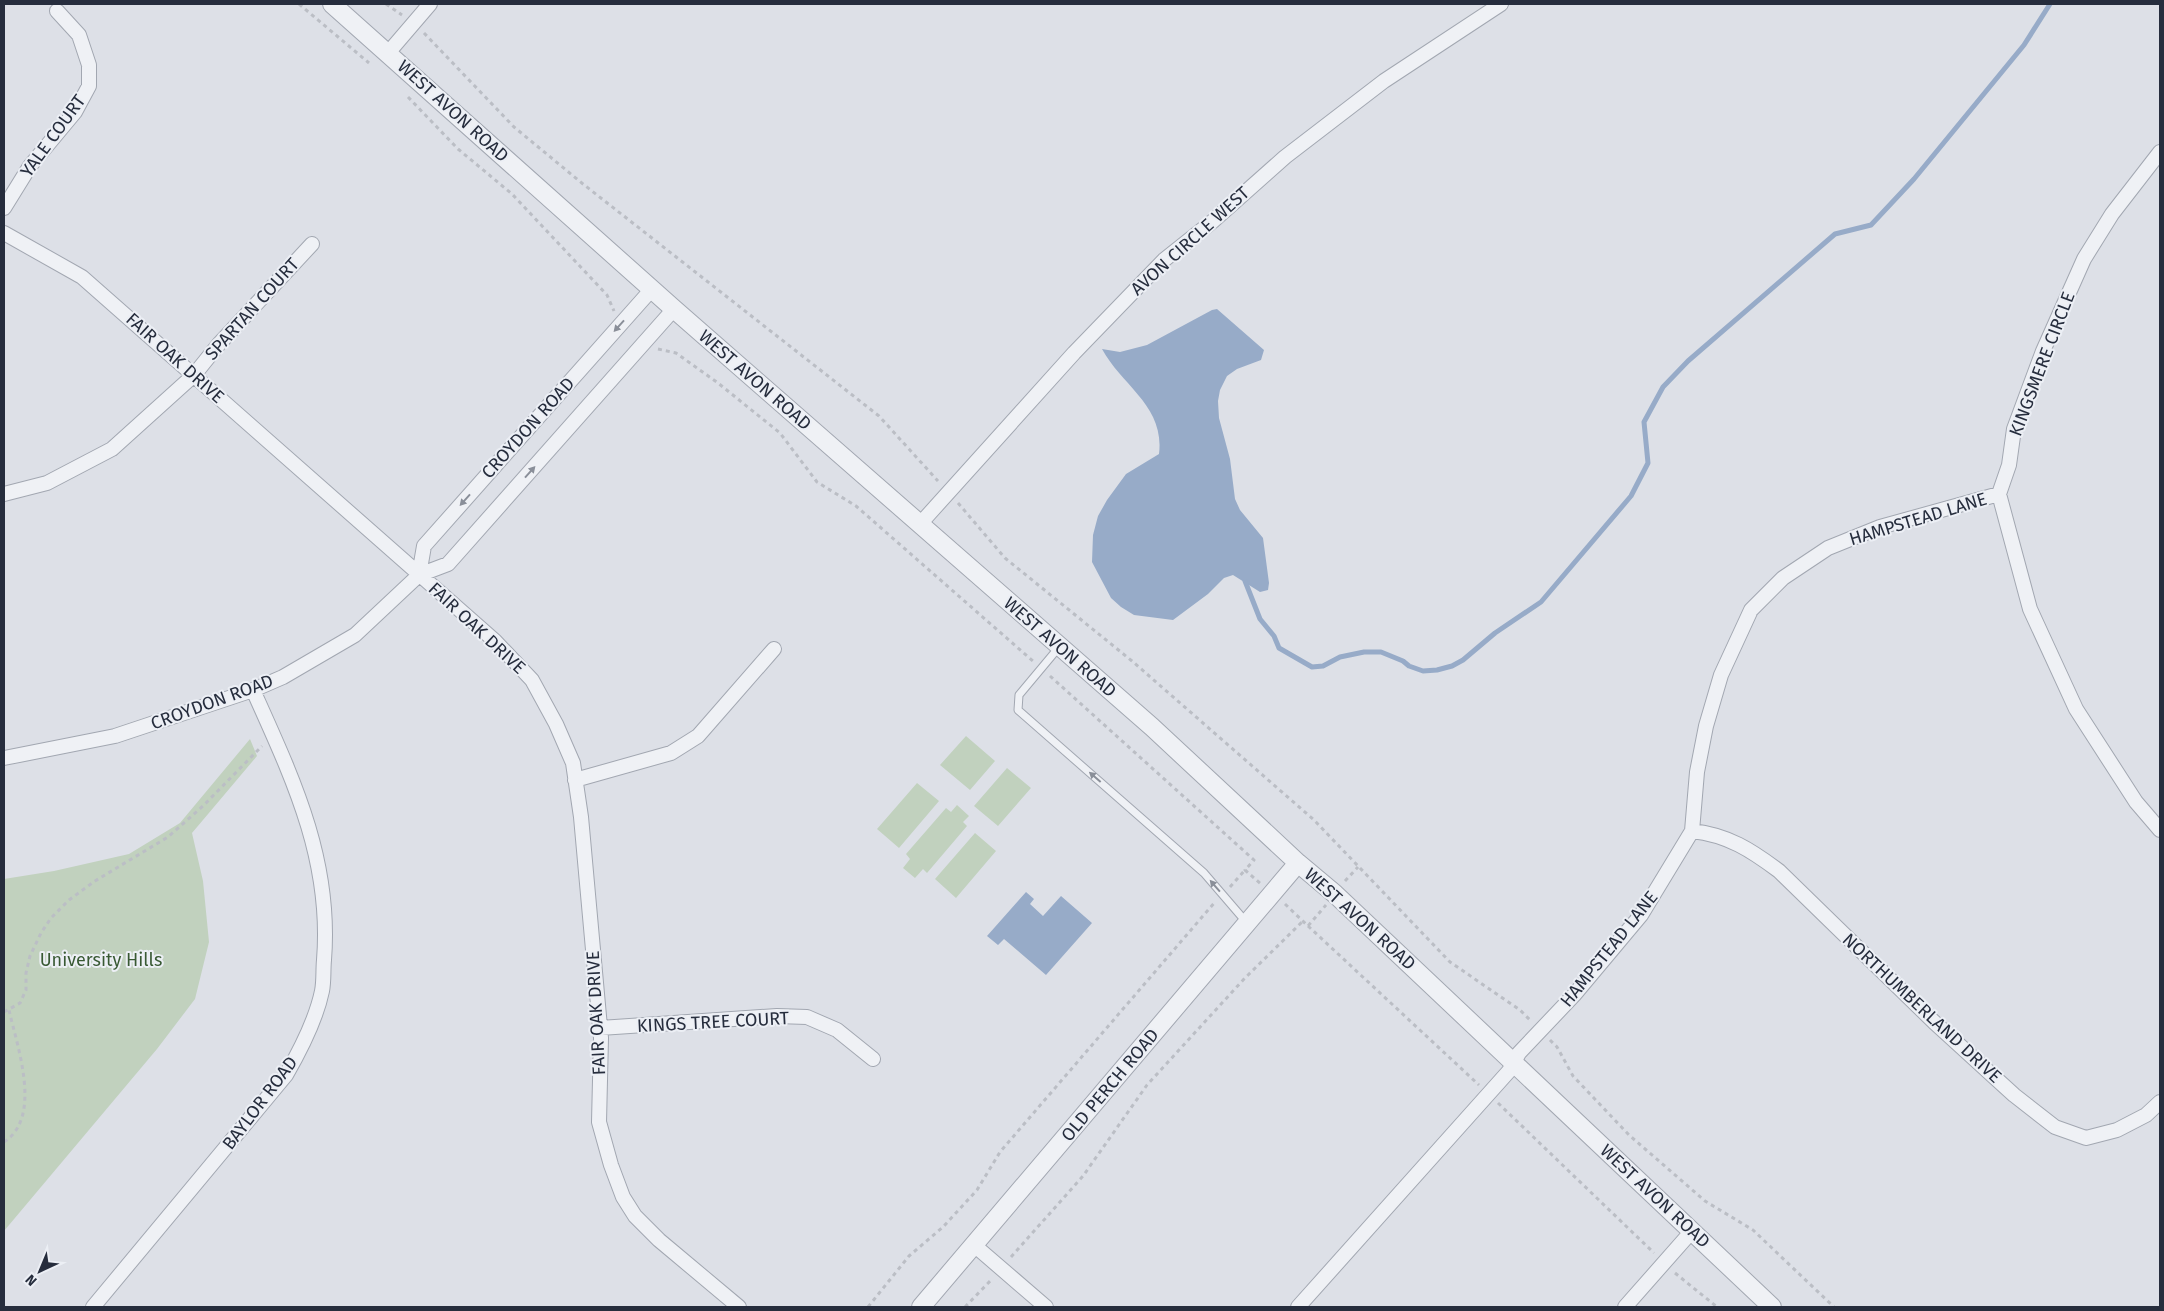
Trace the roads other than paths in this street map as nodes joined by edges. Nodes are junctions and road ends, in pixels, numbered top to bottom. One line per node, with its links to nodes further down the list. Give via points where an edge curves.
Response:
1 (332, 4): 5 (street, WEST AVON ROAD)
2 (430, 4): 5 (street)
3 (1501, 4): 15 (street, AVON CIRCLE WEST, via 1384,81 1285,157 1164,260 1074,353)
4 (57, 11): 7 (street, YALE COURT, via 79,35 89,65 89,86 75,112 30,166)
5 (388, 53): 10 (street, WEST AVON ROAD)
6 (2160, 152): 14 (street, KINGSMERE CIRCLE, via 2112,214 2084,259 2043,351 2014,429 2009,465)
7 (4, 208)
8 (4, 233): 12 (street, FAIR OAK DRIVE, via 82,277)
9 (312, 244): 12 (street, SPARTAN COURT)
10 (652, 289): 11 (street, WEST AVON ROAD); 16 (street, CROYDON ROAD, one-way to 16, via 424,546)
11 (674, 309): 15 (street, WEST AVON ROAD); 16 (street, CROYDON ROAD, one-way to 11, via 448,564)
12 (194, 375): 13 (street, SPARTAN COURT, via 112,449 47,483); 16 (street, FAIR OAK DRIVE)
13 (4, 494)
14 (1999, 494): 22 (street, via 2030,609 2076,709 2136,802); 23 (street, HAMPSTEAD LANE, via 1880,527 1828,548 1783,578 1751,610 1721,675 1706,726 1697,772)
15 (920, 524): 17 (street, WEST AVON ROAD)
16 (419, 575): 19 (street, CROYDON ROAD, via 355,635); 21 (street, FAIR OAK DRIVE, via 495,641 532,680 556,724 572,763)
17 (1060, 646): 24 (street, WEST AVON ROAD); 25 (lane, one-way to 17, via 1204,873 1018,710 1019,695)
18 (774, 650): 21 (street, via 698,736 671,753)
19 (253, 690): 20 (street, CROYDON ROAD, via 115,736); 32 (street, BAYLOR ROAD, via 309,824 324,895 326,935 322,991 304,1042 286,1075)
20 (4, 758)
21 (575, 780): 26 (street, FAIR OAK DRIVE)
22 (2160, 830)
23 (1692, 831): 28 (street, HAMPSTEAD LANE, via 1641,915); 29 (street, NORTHUMBERLAND DRIVE, via 1728,839 1752,851 1779,871 1934,1022 2014,1095 2055,1127 2086,1138 2117,1130 2146,1115)
24 (1298, 863): 25 (street, OLD PERCH ROAD); 28 (street, WEST AVON ROAD)
25 (1247, 923): 31 (street, OLD PERCH ROAD)
26 (600, 1028): 27 (street, KINGS TREE COURT, via 777,1016 807,1017 838,1030); 33 (street, FAIR OAK DRIVE, via 599,1122 623,1197 635,1216 659,1240)
27 (873, 1059)
28 (1513, 1062): 30 (street, WEST AVON ROAD); 36 (street, HAMPSTEAD LANE, via 1509,1071)
29 (2160, 1102)
30 (1692, 1231): 37 (street); 38 (street, WEST AVON ROAD)
31 (974, 1245): 34 (street, OLD PERCH ROAD); 35 (street)
32 (93, 1307)
33 (739, 1307)
34 (921, 1307)
35 (1046, 1307)
36 (1298, 1307)
37 (1625, 1307)
38 (1772, 1307)

